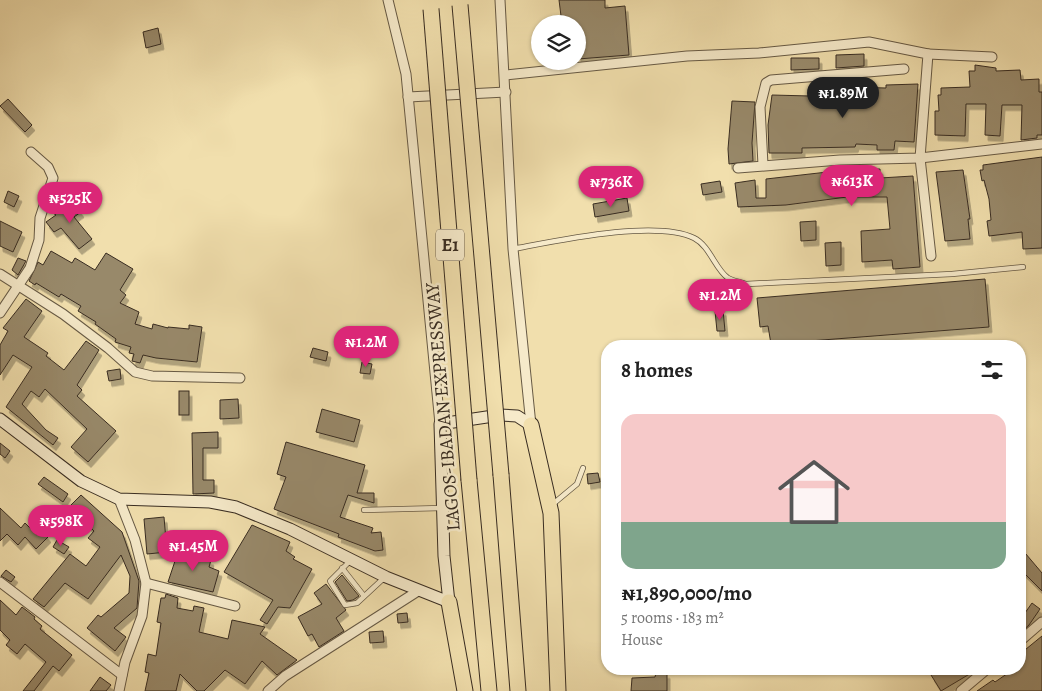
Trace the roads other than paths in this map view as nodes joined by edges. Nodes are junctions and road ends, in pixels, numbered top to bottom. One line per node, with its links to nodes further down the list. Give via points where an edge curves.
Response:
1 (388, 0): 10 (street, via 406,74)
2 (500, 0): 8 (street)
3 (460, 3): 48 (highway, E1, bridge)
4 (431, 5): 47 (highway, LAGOS-IBADAN EXPRESSWAY / E1, bridge)
5 (928, 54): 6 (street); 8 (street, via 869,42); 13 (street)
6 (992, 57)
7 (904, 68): 14 (street, via 766,83 760,107)
8 (505, 75): 9 (street)
9 (506, 92): 10 (street); 16 (street)
10 (408, 97): 24 (street)
11 (1042, 144): 13 (street)
12 (31, 152): 20 (street, via 48,167 53,178 42,211 39,240 30,268)
13 (920, 158): 14 (street); 17 (street)
14 (763, 165): 15 (street)
15 (738, 168)
16 (513, 249): 18 (lane, via 593,234 680,232 696,239 727,277 746,284 952,274); 25 (street)
17 (931, 256)
18 (1023, 267)
19 (0, 274): 20 (street)
20 (19, 284): 21 (street); 22 (street, via 108,348 134,372 152,376)
21 (0, 313)
22 (240, 378)
23 (0, 419): 27 (street, via 82,481)
24 (440, 424): 25 (street, via 500,415 517,416); 29 (street)
25 (531, 425): 28 (highway)
26 (583, 468): 28 (lane, via 577,484)
27 (120, 499): 31 (street, via 210,502 236,507); 35 (street)
28 (550, 506): 49 (highway)
29 (442, 508): 30 (lane); 38 (street)
30 (364, 510)
31 (353, 559): 32 (lane); 33 (street)
32 (342, 568): 37 (lane); 37 (lane, via 330,584 346,605 354,605)
33 (386, 577): 36 (street); 37 (lane)
34 (0, 582): 42 (street)
35 (146, 582): 39 (street); 42 (street, via 142,616)
36 (418, 591): 38 (street); 45 (street, via 285,676)
37 (364, 596)
38 (449, 602): 46 (highway)
39 (236, 606)
40 (1042, 622): 41 (street)
41 (1026, 636)
42 (122, 675): 44 (street)
43 (980, 675): 50 (street)
44 (119, 691)
45 (268, 691)
46 (465, 691)
47 (489, 691)
48 (518, 691)
49 (558, 691)
50 (961, 691)

